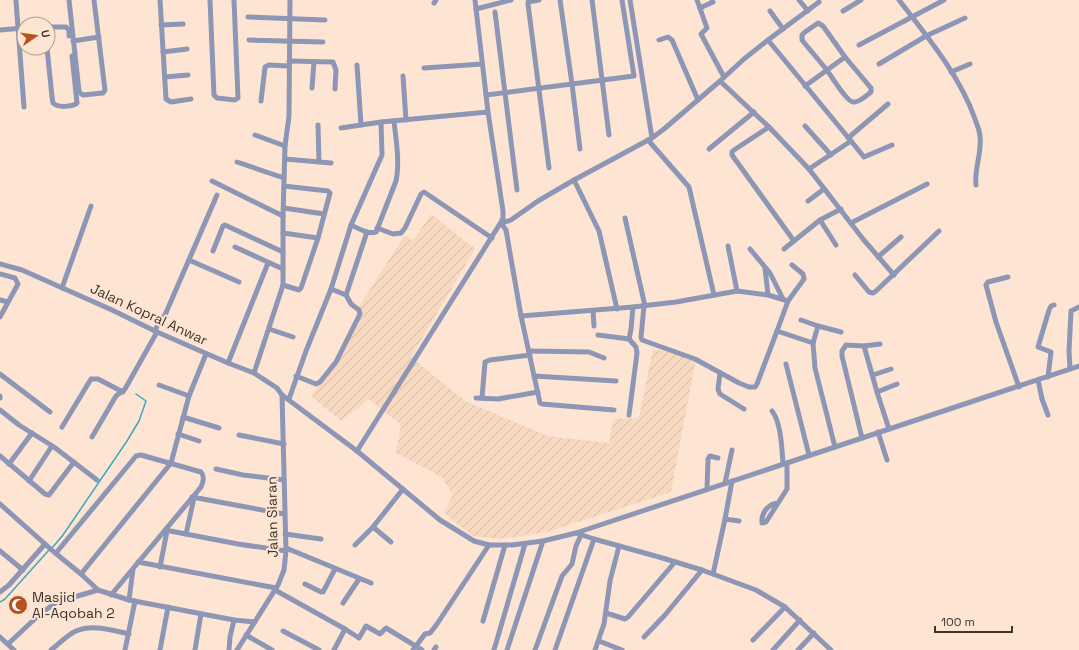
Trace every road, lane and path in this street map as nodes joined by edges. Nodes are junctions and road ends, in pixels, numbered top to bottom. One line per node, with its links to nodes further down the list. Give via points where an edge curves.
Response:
1 (69, 0): 45 (street)
2 (94, 0): 41 (street)
3 (160, 0): 35 (street)
4 (210, 0): 5 (street, via 214,94 217,98 235,100 238,98)
5 (234, 0)
6 (290, 0): 32 (street)
7 (475, 0): 23 (street)
8 (510, 0): 23 (street)
9 (539, 0): 71 (street, via 528,4)
10 (560, 0): 68 (street)
11 (592, 0): 67 (street)
12 (622, 0): 67 (street, via 634,76)
13 (630, 0): 92 (street)
14 (697, 0): 22 (street)
15 (712, 0): 22 (street)
16 (799, 0): 24 (street)
17 (861, 0): 25 (street)
18 (899, 0): 29 (street)
19 (944, 0): 29 (street)
20 (16, 1): 28 (street)
21 (819, 2): 24 (street)
22 (700, 8): 66 (street, via 707,28 701,34)
23 (476, 9): 56 (street)
24 (808, 11): 39 (street)
25 (843, 11)
26 (495, 12): 73 (street)
27 (770, 12): 39 (street)
28 (17, 16)
29 (912, 16): 40 (street); 48 (street)
30 (248, 17): 32 (street)
31 (965, 18): 40 (street)
32 (290, 19): 33 (street); 46 (street)
33 (325, 20)
34 (183, 24): 35 (street)
35 (161, 25): 50 (street)
36 (56, 26): 52 (street, via 64,26 69,30 76,105 57,106 53,103)
37 (16, 28): 38 (street)
38 (0, 30)
39 (783, 30): 44 (street)
40 (926, 36): 57 (street); 62 (street)
41 (98, 37): 45 (street); 45 (street, via 105,90 97,94 80,93)
42 (249, 40): 46 (street)
43 (659, 40): 76 (street, via 668,37 672,40)
44 (768, 40): 66 (street); 69 (street)
45 (74, 41)
46 (289, 42): 47 (street); 55 (street)
47 (323, 42)
48 (859, 45)
49 (187, 49): 50 (street)
50 (163, 52): 65 (street)
51 (20, 56): 79 (street)
52 (47, 56)
53 (845, 57): 61 (street); 61 (street, via 871,90 859,100 851,101); 61 (street, via 821,25 817,24 804,32 802,40)
54 (314, 62): 55 (street); 70 (street); 72 (street, via 335,63)
55 (289, 63): 77 (street, via 265,67); 95 (street, via 289,116)
56 (482, 64): 60 (street); 74 (street)
57 (879, 64)
58 (970, 64): 62 (street)
59 (357, 65): 86 (street)
60 (424, 68)
61 (827, 70): 69 (street)
62 (951, 72): 110 (street, via 971,107 979,131)
63 (188, 75): 65 (street)
64 (403, 76): 82 (street)
65 (165, 77): 75 (street, via 167,101)
66 (722, 79): 76 (street); 81 (street)
67 (603, 81): 68 (street); 91 (street)
68 (572, 84): 71 (street); 96 (street)
69 (805, 86): 93 (street)
70 (312, 88)
71 (540, 88): 73 (street); 103 (street)
72 (335, 89)
73 (505, 93): 74 (street); 112 (street)
74 (486, 95): 80 (street)
75 (191, 100)
76 (698, 100): 92 (street)
77 (261, 101)
78 (888, 104): 93 (street)
79 (24, 107)
80 (488, 112): 82 (street); 122 (street, via 503,212)
81 (754, 112): 88 (street); 97 (street)
82 (406, 120): 83 (street)
83 (394, 121): 84 (street); 125 (street, via 397,150 396,181)
84 (381, 122): 86 (street); 124 (street, via 382,155)
85 (318, 125): 101 (street)
86 (361, 125): 89 (street)
87 (805, 126): 98 (street)
88 (768, 127): 104 (street); 132 (street, via 734,150 732,155)
89 (341, 128)
90 (255, 135): 95 (street)
91 (609, 135)
92 (650, 139): 106 (street); 157 (street, via 689,187)
93 (850, 140): 94 (street, via 864,157); 98 (street)
94 (892, 145)
95 (285, 146): 99 (street)
96 (580, 149)
97 (709, 149)
98 (831, 154): 104 (street)
99 (285, 159): 101 (street); 105 (street)
100 (236, 162): 105 (street)
101 (319, 162): 102 (street)
102 (331, 163)
103 (549, 168)
104 (809, 168): 111 (street)
105 (284, 178): 109 (street)
106 (574, 180): 122 (street, via 511,220); 166 (street, via 599,230)
107 (212, 181): 119 (street)
108 (927, 184): 123 (street)
109 (284, 186): 116 (street); 118 (street, via 329,191)
110 (976, 186)
111 (824, 189): 114 (street); 117 (street)
112 (517, 190)
113 (217, 195): 141 (street)
114 (808, 202)
115 (92, 206): 153 (street)
116 (284, 208): 118 (street); 119 (street)
117 (841, 210): 121 (street); 123 (street)
118 (324, 214): 130 (street)
119 (283, 216): 128 (street)
120 (625, 218): 163 (street)
121 (820, 220): 132 (street); 133 (street)
122 (502, 222): 131 (street); 168 (street, via 506,230)
123 (851, 223): 140 (street)
124 (351, 224): 127 (street); 154 (street)
125 (377, 228): 127 (street, via 374,233); 131 (street, via 393,234 402,233 424,192)
126 (939, 231): 149 (street)
127 (366, 232): 156 (street)
128 (283, 234): 130 (street); 139 (street)
129 (901, 237): 140 (street)
130 (318, 238): 152 (street, via 300,289)
131 (492, 238): 233 (street)
132 (794, 240): 136 (street)
133 (836, 245)
134 (728, 246): 155 (street)
135 (235, 247): 142 (street)
136 (784, 248)
137 (750, 249): 145 (street)
138 (213, 251): 139 (street, via 222,226 225,225)
139 (283, 252): 146 (street)
140 (878, 257): 149 (street)
141 (189, 260): 151 (street); 175 (street)
142 (268, 263): 146 (street); 186 (street)
143 (0, 264): 153 (street, Jalan Kopral Anwar, via 22,270)
144 (792, 265): 160 (street, via 804,277)
145 (765, 268): 158 (street); 160 (street)
146 (283, 269): 152 (street)
147 (0, 274): 161 (street, via 15,278 18,282)
148 (855, 275): 149 (street, via 872,293)
149 (894, 276)
150 (1008, 277): 202 (street, via 988,282 986,285)
151 (239, 282)
152 (283, 285): 173 (street)
153 (62, 288): 175 (street, Jalan Kopral Anwar)
154 (331, 289): 156 (street); 195 (street)
155 (737, 291): 157 (street); 158 (street)
156 (346, 295): 195 (street, via 360,314 336,362 318,383)
157 (714, 295): 163 (street)
158 (768, 295): 160 (street)
159 (0, 300): 161 (street)
160 (785, 300): 174 (street)
161 (8, 302): 169 (street)
162 (1054, 305): 197 (street, via 1049,310 1038,347 1052,352)
163 (645, 306): 164 (street); 192 (street, via 642,340 695,358)
164 (633, 307): 166 (street); 179 (street)
165 (1079, 307): 190 (street, via 1071,311)
166 (617, 309): 167 (street)
167 (593, 311): 168 (street); 171 (street)
168 (521, 316): 183 (street)
169 (0, 317)
170 (801, 320): 172 (street)
171 (594, 326)
172 (818, 326): 176 (street); 180 (street)
173 (269, 329): 178 (street); 191 (street)
174 (777, 331): 180 (street); 192 (street, via 755,387 749,387)
175 (156, 332): 184 (street, Jalan Kopral Anwar); 203 (street)
176 (841, 332)
177 (598, 335): 179 (street)
178 (293, 337)
179 (629, 339): 217 (street, via 636,346 637,353)
180 (814, 343): 231 (street, via 816,368)
181 (880, 344): 182 (street)
182 (864, 346): 194 (street); 227 (street, via 846,345 842,351)
183 (529, 353): 185 (street, via 589,352); 196 (street); 209 (street, via 485,362)
184 (206, 354): 186 (street, Jalan Kopral Anwar); 207 (street)
185 (604, 358)
186 (228, 363): 191 (street, Jalan Kopral Anwar)
187 (786, 364): 234 (street)
188 (1079, 366): 190 (street, Jalan Kopral Anwar)
189 (891, 369): 194 (street)
190 (1070, 369): 197 (street, Jalan Kopral Anwar)
191 (254, 373): 206 (street, Jalan Kopral Anwar, via 277,388)
192 (720, 373): 211 (street, via 720,394)
193 (0, 374): 215 (street)
194 (873, 375): 205 (street)
195 (296, 376): 210 (street)
196 (534, 376): 199 (street); 204 (street)
197 (1048, 377): 198 (street, Jalan Kopral Anwar)
198 (1038, 380): 202 (street, Jalan Kopral Anwar); 216 (street)
199 (616, 381)
200 (897, 384): 205 (street)
201 (159, 385): 207 (street)
202 (1018, 387): 221 (street, Jalan Kopral Anwar)
203 (123, 392): 219 (street, via 98,379 92,379); 226 (street, via 116,396)
204 (538, 392): 209 (street, via 498,399); 213 (street, via 542,404)
205 (877, 392): 221 (street)
206 (282, 395): 210 (street, Jalan Kopral Anwar); 229 (street, Jalan Siaran)
207 (190, 396): 218 (street)
208 (476, 398): 209 (street)
209 (482, 398)
210 (289, 399): 233 (street, Jalan Kopral Anwar)
211 (744, 409)
212 (0, 410): 223 (street)
213 (614, 410)
214 (772, 411): 240 (street, via 776,416)
215 (50, 412)
216 (1048, 414)
217 (629, 415)
218 (183, 417): 220 (street); 224 (street)
219 (62, 427)
220 (219, 428)
221 (889, 429): 222 (street, Jalan Kopral Anwar)
222 (878, 432): 227 (street, Jalan Kopral Anwar); 237 (street)
223 (32, 433): 230 (street); 241 (street)
224 (178, 434): 228 (street); 239 (street)
225 (239, 435): 229 (street)
226 (92, 438)
227 (862, 438): 231 (street, Jalan Kopral Anwar)
228 (199, 441)
229 (284, 444): 245 (street, Jalan Siaran)
230 (52, 446): 238 (street); 243 (street)
231 (835, 447): 234 (street, Jalan Kopral Anwar)
232 (732, 450): 247 (street)
233 (357, 451): 248 (street, Jalan Kopral Anwar)
234 (809, 455): 240 (street, Jalan Kopral Anwar)
235 (0, 456): 241 (street)
236 (718, 458): 249 (street, via 710,456 708,459)
237 (887, 460)
238 (74, 462): 243 (street, via 49,495); 244 (street)
239 (170, 463): 250 (street, via 203,474 203,483); 273 (street, via 136,456); 281 (street)
240 (785, 463): 246 (street, Jalan Kopral Anwar); 251 (street, via 787,489)
241 (9, 464): 243 (street)
242 (216, 469): 245 (street)
243 (29, 480)
244 (97, 480)
245 (284, 480): 253 (street, Jalan Siaran)
246 (732, 481): 247 (street, Jalan Kopral Anwar); 254 (street)
247 (725, 483): 249 (street, Jalan Kopral Anwar)
248 (403, 489): 256 (street); 265 (street, Jalan Kopral Anwar, via 440,520 469,539)
249 (707, 489): 260 (street, Jalan Kopral Anwar)
250 (193, 498): 253 (street); 257 (street); 258 (street)
251 (778, 503)
252 (0, 504): 267 (street)
253 (284, 514): 259 (street, Jalan Siaran)
254 (725, 519): 255 (street); 282 (street)
255 (739, 521)
256 (373, 527): 264 (street); 268 (street)
257 (166, 530): 258 (street); 274 (street); 276 (street)
258 (186, 534): 271 (street)
259 (285, 534): 261 (street); 271 (street, Jalan Siaran)
260 (578, 534): 262 (street); 263 (street, Jalan Kopral Anwar); 325 (street, via 572,564 562,576)
261 (321, 539)
262 (594, 539): 270 (street); 326 (street)
263 (543, 540): 266 (street, Jalan Kopral Anwar); 324 (street)
264 (391, 542)
265 (489, 544): 269 (street, Jalan Kopral Anwar); 311 (street, via 437,624)
266 (525, 544): 269 (street, Jalan Kopral Anwar); 323 (street)
267 (46, 545): 273 (street); 279 (street)
268 (355, 545)
269 (505, 545): 299 (street)
270 (619, 546): 275 (street); 295 (street, via 610,581)
271 (286, 550): 278 (street); 286 (street, Jalan Siaran, via 283,574)
272 (0, 551): 279 (street)
273 (55, 553): 281 (street)
274 (138, 562): 276 (street); 277 (street)
275 (675, 562): 280 (street); 295 (street, via 628,617 625,619)
276 (160, 567): 286 (street)
277 (133, 568): 289 (street); 290 (street)
278 (336, 569): 283 (street); 285 (street, via 323,592)
279 (22, 570): 288 (street)
280 (702, 570): 282 (street); 307 (street)
281 (81, 574): 287 (street)
282 (713, 574): 294 (street, via 756,590)
283 (359, 579): 284 (street); 292 (street)
284 (370, 583)
285 (305, 584)
286 (276, 589): 300 (street, Jalan Siaran); 301 (street)
287 (98, 590): 289 (street); 310 (street, via 57,602)
288 (0, 592)
289 (110, 595): 290 (street)
290 (129, 600): 291 (street)
291 (135, 601): 293 (street); 304 (street)
292 (343, 604)
293 (168, 607): 296 (street); 315 (street)
294 (785, 607): 298 (street); 308 (street)
295 (606, 613): 309 (street)
296 (201, 614): 297 (street); 316 (street)
297 (234, 620): 300 (street); 317 (street)
298 (800, 620): 303 (street); 329 (street)
299 (483, 621)
300 (255, 622): 305 (street, Jalan Siaran)
301 (345, 629): 311 (street, via 359,638 366,626 380,634 385,628); 321 (street)
302 (283, 631): 320 (street)
303 (814, 633): 330 (street); 331 (street)
304 (129, 634): 313 (street, via 83,629 71,634); 314 (street)
305 (246, 635): 318 (street, Jalan Siaran); 319 (street)
306 (0, 637): 310 (street)
307 (644, 637)
308 (753, 640)
309 (599, 641): 327 (street); 328 (street)
310 (8, 644): 312 (street)
311 (415, 648): 322 (street)
312 (14, 650)
313 (51, 650)
314 (125, 650)
315 (160, 650)
316 (195, 650)
317 (229, 650)
318 (237, 650)
319 (272, 650)
320 (319, 650)
321 (334, 650)
322 (422, 650)
323 (494, 650)
324 (507, 650)
325 (535, 650)
326 (555, 650)
327 (595, 650)
328 (622, 650)
329 (773, 650)
330 (798, 650)
331 (831, 650)

